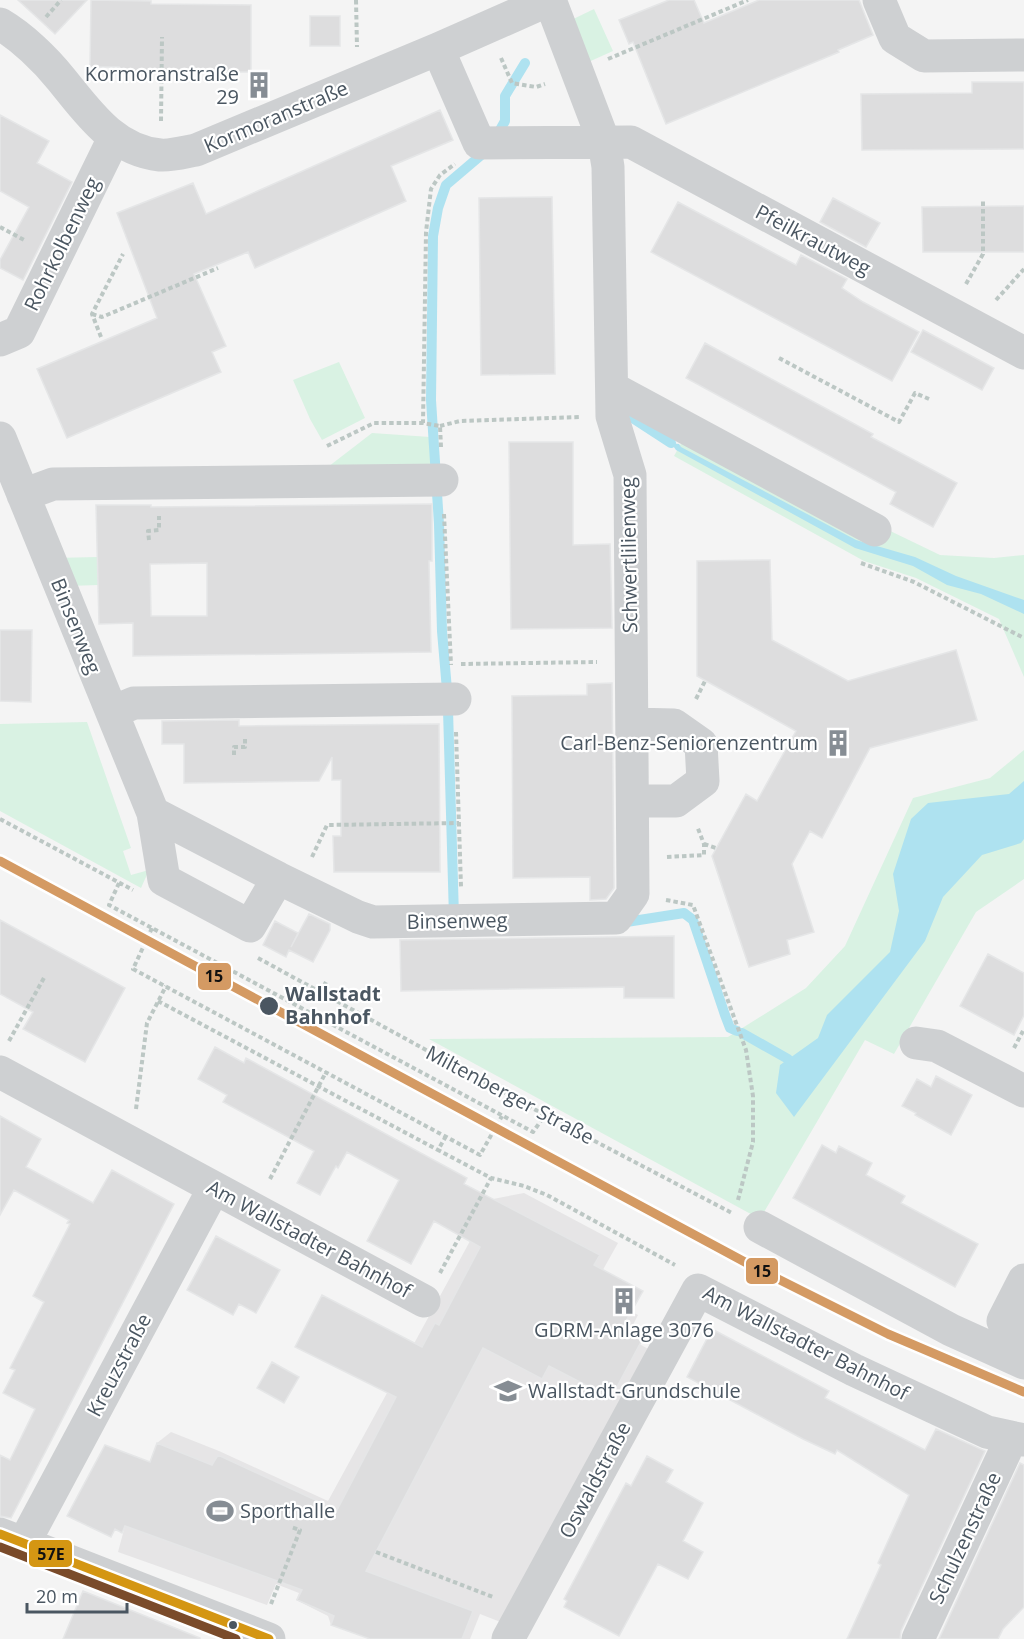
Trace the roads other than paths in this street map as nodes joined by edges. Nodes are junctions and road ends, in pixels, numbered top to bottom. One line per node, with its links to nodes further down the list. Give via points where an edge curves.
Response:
1 (550, 0): 4 (street, Kormoranstraße); 7 (street, Schwertlilienweg)
2 (879, 0): 5 (street, via 895,38 924,56)
3 (0, 24): 6 (street, Kormoranstraße, via 59,77)
4 (438, 49): 6 (street, Kormoranstraße, via 196,150 160,155); 7 (street, via 479,143)
5 (1024, 55)
6 (114, 138): 8 (street, Rohrkolbenweg, via 19,332)
7 (604, 142): 9 (street, Pfeilkrautweg, via 631,142); 10 (street, Schwertlilienweg, via 608,167)
8 (0, 340)
9 (1023, 350)
10 (612, 402): 14 (street); 17 (street, Schwertlilienweg, via 630,475)
11 (0, 438): 13 (street, Binsenweg)
12 (442, 480): 13 (street, via 53,484)
13 (23, 495): 16 (street, Binsenweg)
14 (875, 530)
15 (455, 699): 16 (street, via 134,703)
16 (112, 712): 19 (street, Binsenweg)
17 (632, 724): 18 (street, Schwertlilienweg); 18 (street, via 674,725 702,744 703,781 676,801)
18 (633, 801): 21 (street, Schwertlilienweg)
19 (153, 813): 20 (street, Binsenweg); 20 (street, Binsenweg, via 164,880 250,926)
20 (288, 882): 21 (street, Binsenweg, via 373,922 616,918)
21 (633, 894)
22 (916, 1043): 24 (street, via 937,1046)
23 (3, 1060): 25 (street, Am Wallstadter Bahnhof, via 131,1144)
24 (1024, 1091)
25 (214, 1188): 29 (street, Am Wallstadter Bahnhof); 33 (street, Kreuzstraße)
26 (746, 1220): 31 (street, via 951,1330)
27 (1024, 1280): 30 (street, via 1003,1321)
28 (698, 1290): 32 (street, Am Wallstadter Bahnhof, via 854,1370 987,1432); 34 (street, Oswaldstraße)
29 (424, 1301)
30 (1024, 1332)
31 (1024, 1363)
32 (1017, 1438): 36 (street, Schulzenstraße, via 1005,1452)
33 (12, 1538): 35 (street)
34 (512, 1633)
35 (264, 1637)
36 (918, 1639)

